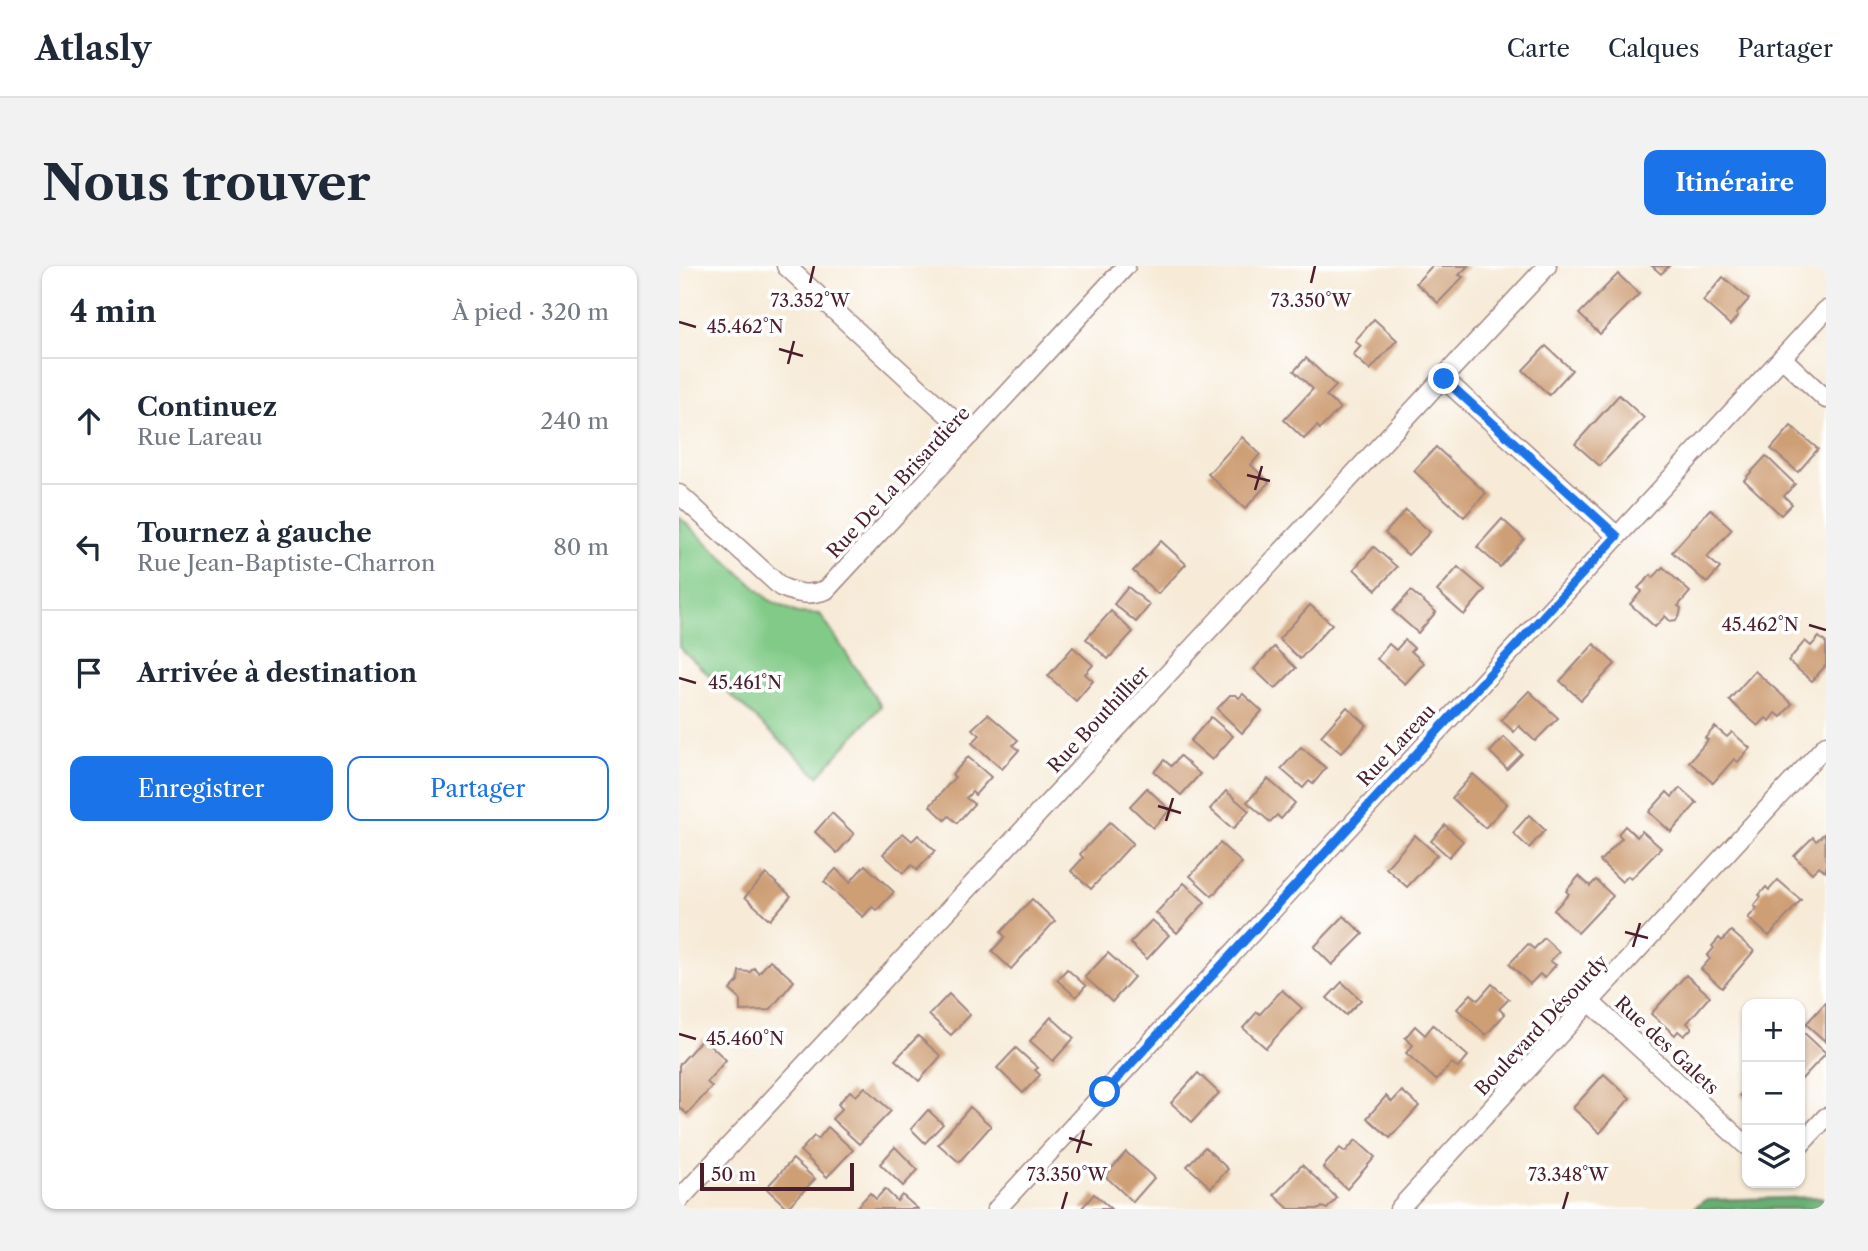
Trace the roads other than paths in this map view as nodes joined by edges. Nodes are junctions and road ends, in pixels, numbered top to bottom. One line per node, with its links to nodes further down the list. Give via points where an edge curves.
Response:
1 (786, 266): 8 (street)
2 (1126, 266): 8 (street, Rue De La Brisardière)
3 (1546, 266): 6 (street, Rue Bouthillier)
4 (1826, 310): 5 (street, Rue Lareau)
5 (1782, 358): 7 (street); 10 (street, Rue Lareau)
6 (1444, 379): 10 (street); 16 (street, Rue Bouthillier)
7 (1826, 399)
8 (970, 435): 9 (street, Rue De La Brisardière, via 840,576 826,590 812,595 781,587)
9 (679, 494)
10 (1617, 536): 17 (street, Rue Lareau)
11 (1826, 745): 12 (street, Boulevard Désourdy)
12 (1590, 1003): 15 (street, Rue des Galets); 18 (street, Boulevard Désourdy)
13 (1826, 1117): 14 (street)
14 (1805, 1140)
15 (1742, 1141)
16 (679, 1200)
17 (997, 1209)
18 (1399, 1209)

